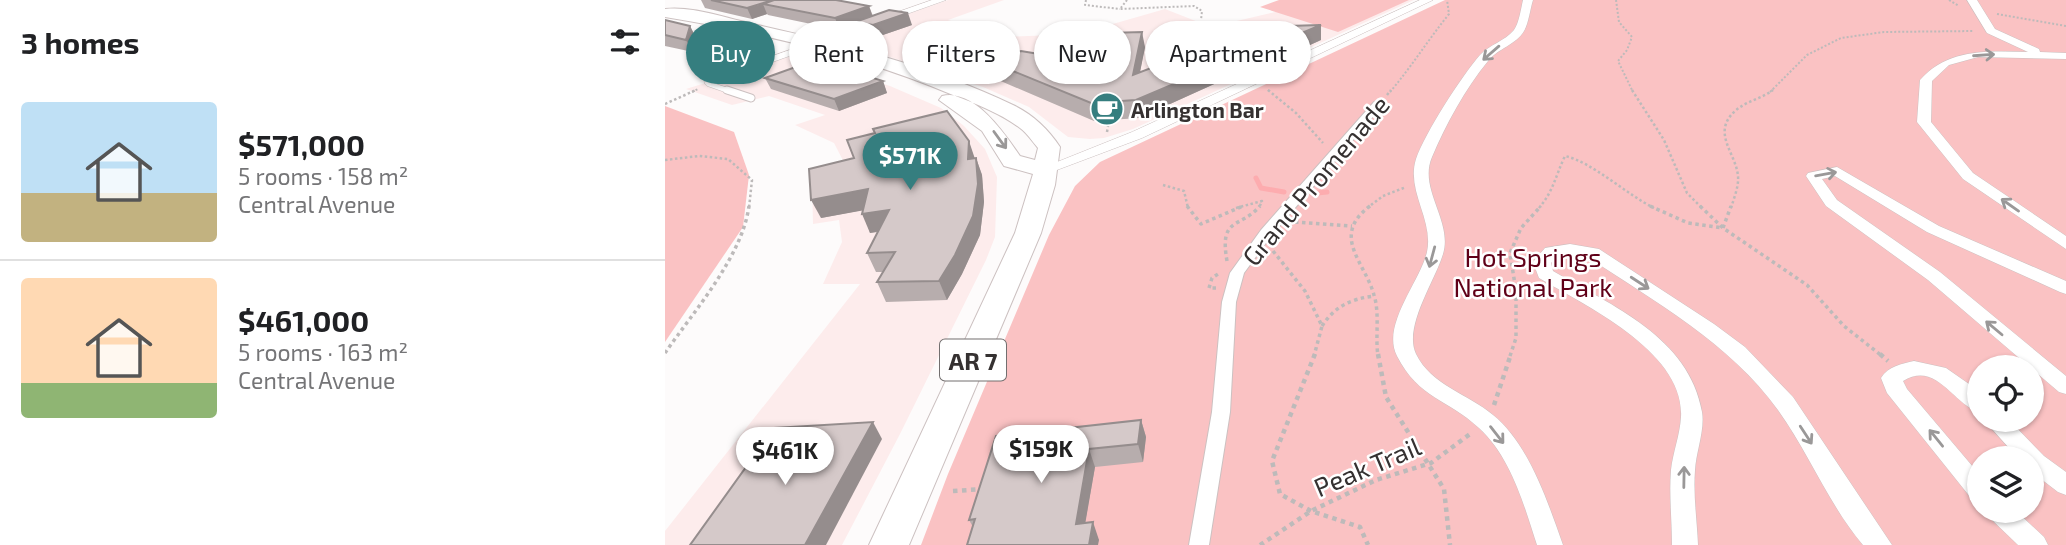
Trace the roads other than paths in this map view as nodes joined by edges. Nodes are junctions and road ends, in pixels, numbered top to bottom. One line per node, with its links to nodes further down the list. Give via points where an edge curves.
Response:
1 (941, 0): 6 (street)
2 (1428, 0): 15 (street, via 1137,135)
3 (1528, 0): 26 (street, one-way to 26, via 1519,31 1485,56 1454,101 1423,160 1422,186 1436,251 1402,332 1405,352 1424,381 1487,422 1514,457)
4 (1972, 0): 8 (street, via 1991,31)
5 (668, 16): 7 (main road)
6 (880, 21)
7 (789, 42)
8 (2041, 54): 9 (street); 16 (street, one-way to 8, via 1968,176 1924,122 1926,80 1945,63 1978,54)
9 (2066, 56)
10 (888, 65): 15 (main road, AR 7, via 916,72 1007,110 1030,125 1049,147)
11 (888, 77): 15 (main road, one-way to 15, via 972,112 990,127 1012,161)
12 (714, 84): 13 (lane)
13 (751, 98)
14 (1378, 104): 25 (street, Grand Promenade, via 1255,245 1237,273 1229,302 1221,412)
15 (1044, 170): 24 (main road, AR 7, via 1028,233)
16 (2066, 244)
17 (2066, 288): 18 (street, one-way to 17, via 1934,276 1831,203 1813,176 1837,171 1933,229)
18 (2066, 387)
19 (1967, 390): 21 (street, one-way to 19, via 1898,393 1891,378 1917,367 1939,372)
20 (2007, 432): 22 (street)
21 (1967, 476)
22 (2066, 485)
23 (2012, 523): 29 (street)
24 (890, 545)
25 (1199, 545)
26 (1550, 545)
27 (1685, 545): 28 (street, one-way to 28, via 1683,471 1692,415 1683,380 1662,351 1635,328 1545,274 1542,262 1551,252 1593,253 1738,352 1785,403)
28 (1879, 545)
29 (2035, 545)

